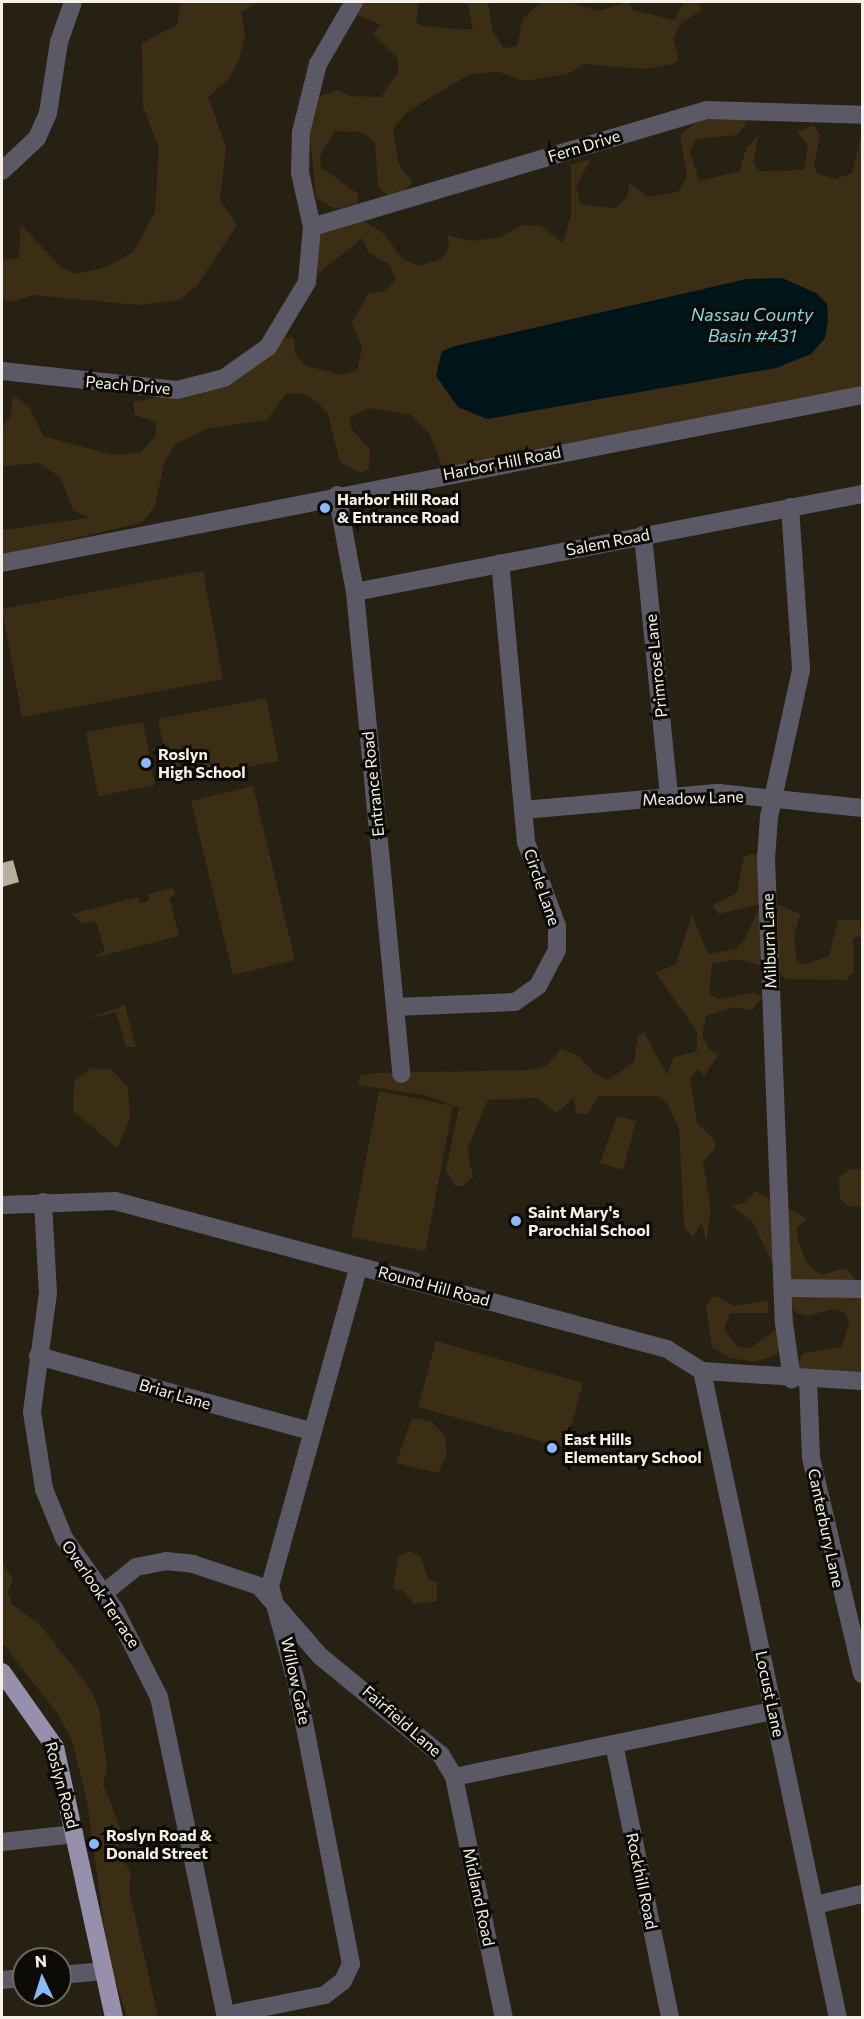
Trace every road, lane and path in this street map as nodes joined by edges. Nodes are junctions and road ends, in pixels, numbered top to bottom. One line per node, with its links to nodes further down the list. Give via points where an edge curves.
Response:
1 (73, 2): 4 (street, via 59,42 48,113 37,138)
2 (354, 2): 5 (street, Peach Drive, via 318,64 301,132 300,173)
3 (862, 115): 5 (street, Fern Drive, via 707,110)
4 (2, 171)
5 (312, 227): 6 (street, Peach Drive, via 307,282 285,327 268,347 224,378 177,390 146,390)
6 (2, 371)
7 (862, 395): 9 (street, Harbor Hill Road)
8 (862, 494): 10 (street, Salem Road)
9 (337, 495): 12 (street, Harbor Hill Road); 14 (street, Entrance Road)
10 (790, 507): 11 (street, Salem Road); 16 (street, Milburn Lane, via 801,670)
11 (643, 535): 13 (street, Salem Road); 15 (street, Primrose Lane)
12 (2, 563)
13 (500, 563): 14 (street, Salem Road); 18 (street, Circle Lane)
14 (354, 592): 19 (street, Entrance Road)
15 (669, 797): 16 (street, Meadow Lane); 18 (street, Meadow Lane)
16 (774, 797): 17 (street, Meadow Lane); 24 (street, Milburn Lane, via 766,859)
17 (862, 808)
18 (524, 810): 19 (street, Circle Lane, via 531,866 557,926 557,950 549,973 531,993 509,1003)
19 (395, 1007): 20 (street, Entrance Road)
20 (401, 1074)
21 (43, 1202): 22 (street, Round Hill Road); 23 (street, Round Hill Road, via 115,1201); 26 (street, Overlook Terrace, via 48,1293)
22 (2, 1206)
23 (359, 1266): 27 (street, Round Hill Road, via 667,1349); 30 (street, Willow Gate)
24 (783, 1288): 25 (street); 28 (street, Milburn Lane)
25 (862, 1289)
26 (38, 1356): 30 (street, Briar Lane); 31 (street, Overlook Terrace, via 32,1412 44,1489 63,1538)
27 (702, 1371): 28 (street, Round Hill Road); 35 (street, Locust Lane)
28 (800, 1379): 29 (street, Round Hill Road); 34 (street, Canterbury Lane, via 809,1450)
29 (862, 1380)
30 (313, 1432): 32 (street, Willow Gate, via 272,1576)
31 (104, 1593): 32 (street, Fairfield Lane, via 136,1567 176,1561 244,1580); 44 (street, Overlook Terrace, via 144,1660 159,1697)
32 (272, 1596): 37 (street, Fairfield Lane, via 297,1634 429,1743); 44 (street, Willow Gate, via 287,1636 352,1958 344,1981 325,1995)
33 (2, 1672): 38 (main road, Roslyn Road, via 54,1748)
34 (862, 1674)
35 (773, 1712): 36 (street); 41 (street, Locust Lane)
36 (614, 1744): 37 (street); 47 (street, Rockhill Road)
37 (454, 1777): 46 (street, Midland Road)
38 (75, 1834): 39 (street); 42 (main road, Roslyn Road)
39 (2, 1842)
40 (862, 1894): 41 (street)
41 (815, 1905): 48 (street, Locust Lane)
42 (105, 1971): 43 (street); 45 (main road, Roslyn Road)
43 (72, 1974)
44 (226, 2016)
45 (114, 2018)
46 (504, 2018)
47 (670, 2018)
48 (838, 2018)

